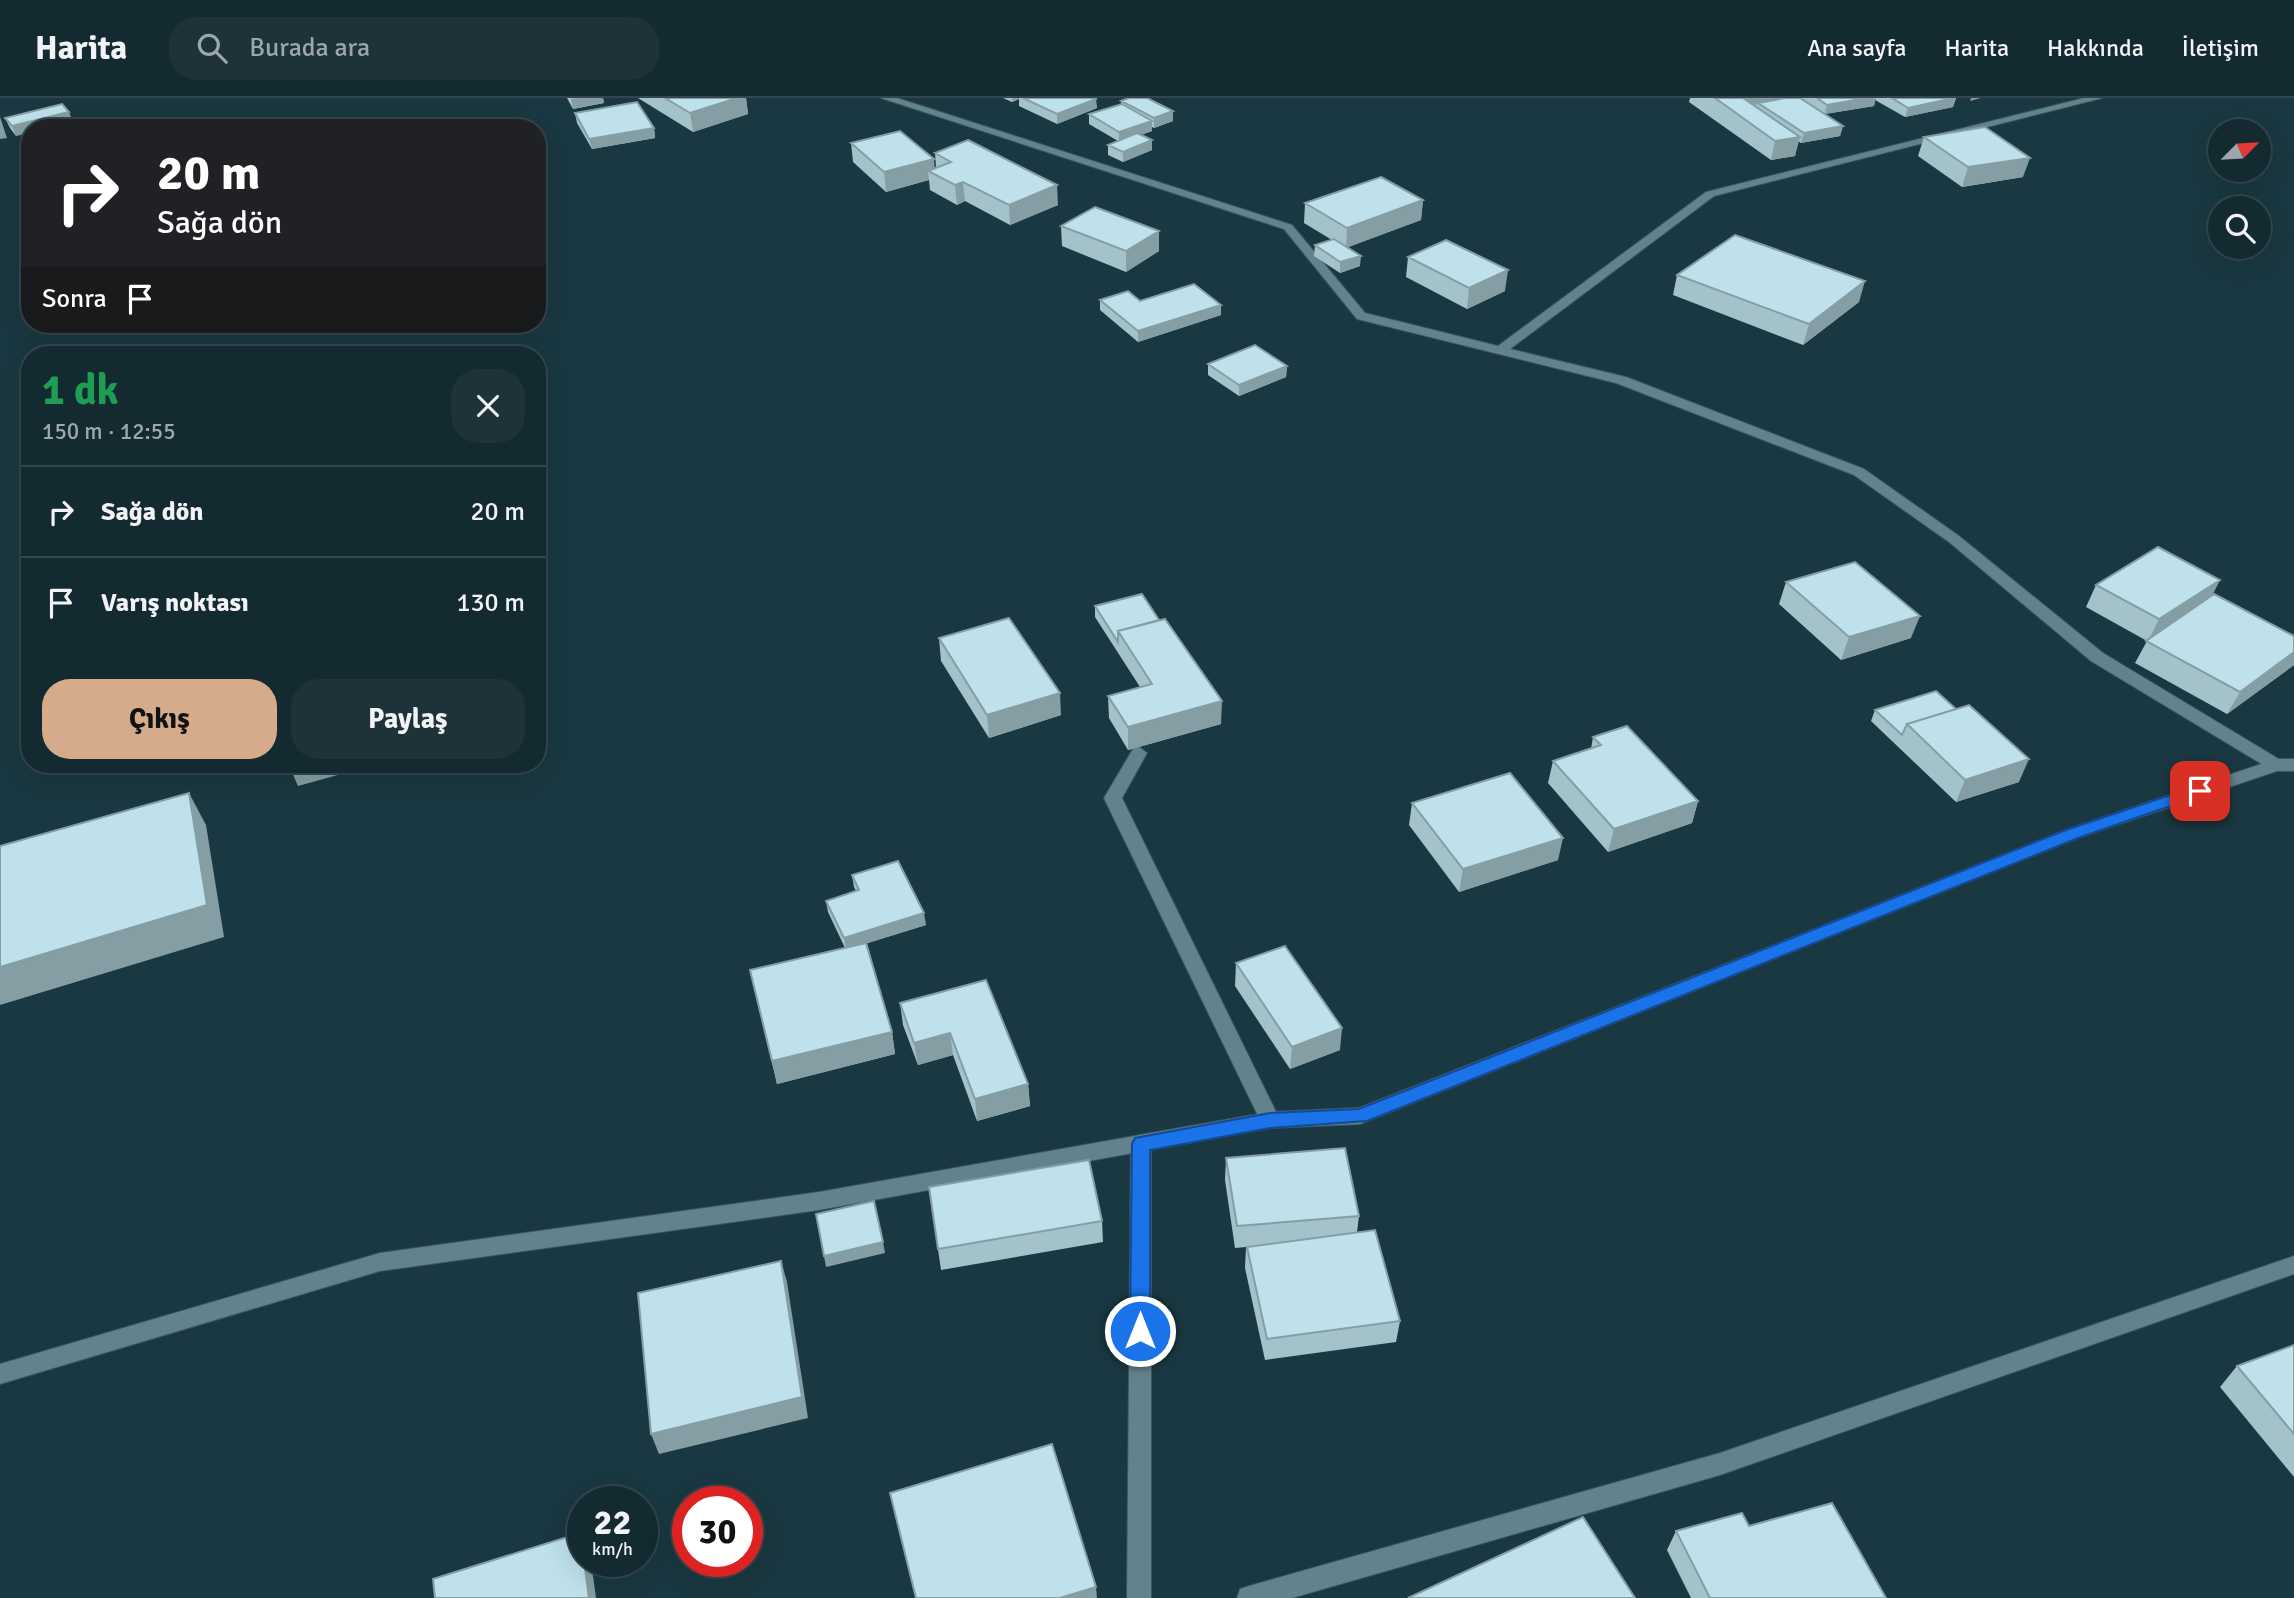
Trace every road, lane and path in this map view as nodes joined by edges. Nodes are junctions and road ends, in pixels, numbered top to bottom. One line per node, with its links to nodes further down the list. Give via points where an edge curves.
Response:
1 (886, 98): 3 (street, via 1288,227 1361,316)
2 (2097, 98): 3 (street, via 1710,194)
3 (1499, 351): 5 (street, via 1622,380 1859,472 1954,539 2096,657)
4 (1139, 753): 6 (street, via 1113,798)
5 (2285, 765): 6 (street, via 2072,834 1360,1116)
6 (1270, 1120): 7 (street)
7 (1141, 1144): 9 (street, via 819,1201 380,1262); 10 (street)
8 (2294, 1265): 11 (street, via 1720,1464)
9 (0, 1374)
10 (1139, 1598)
11 (1249, 1598)

